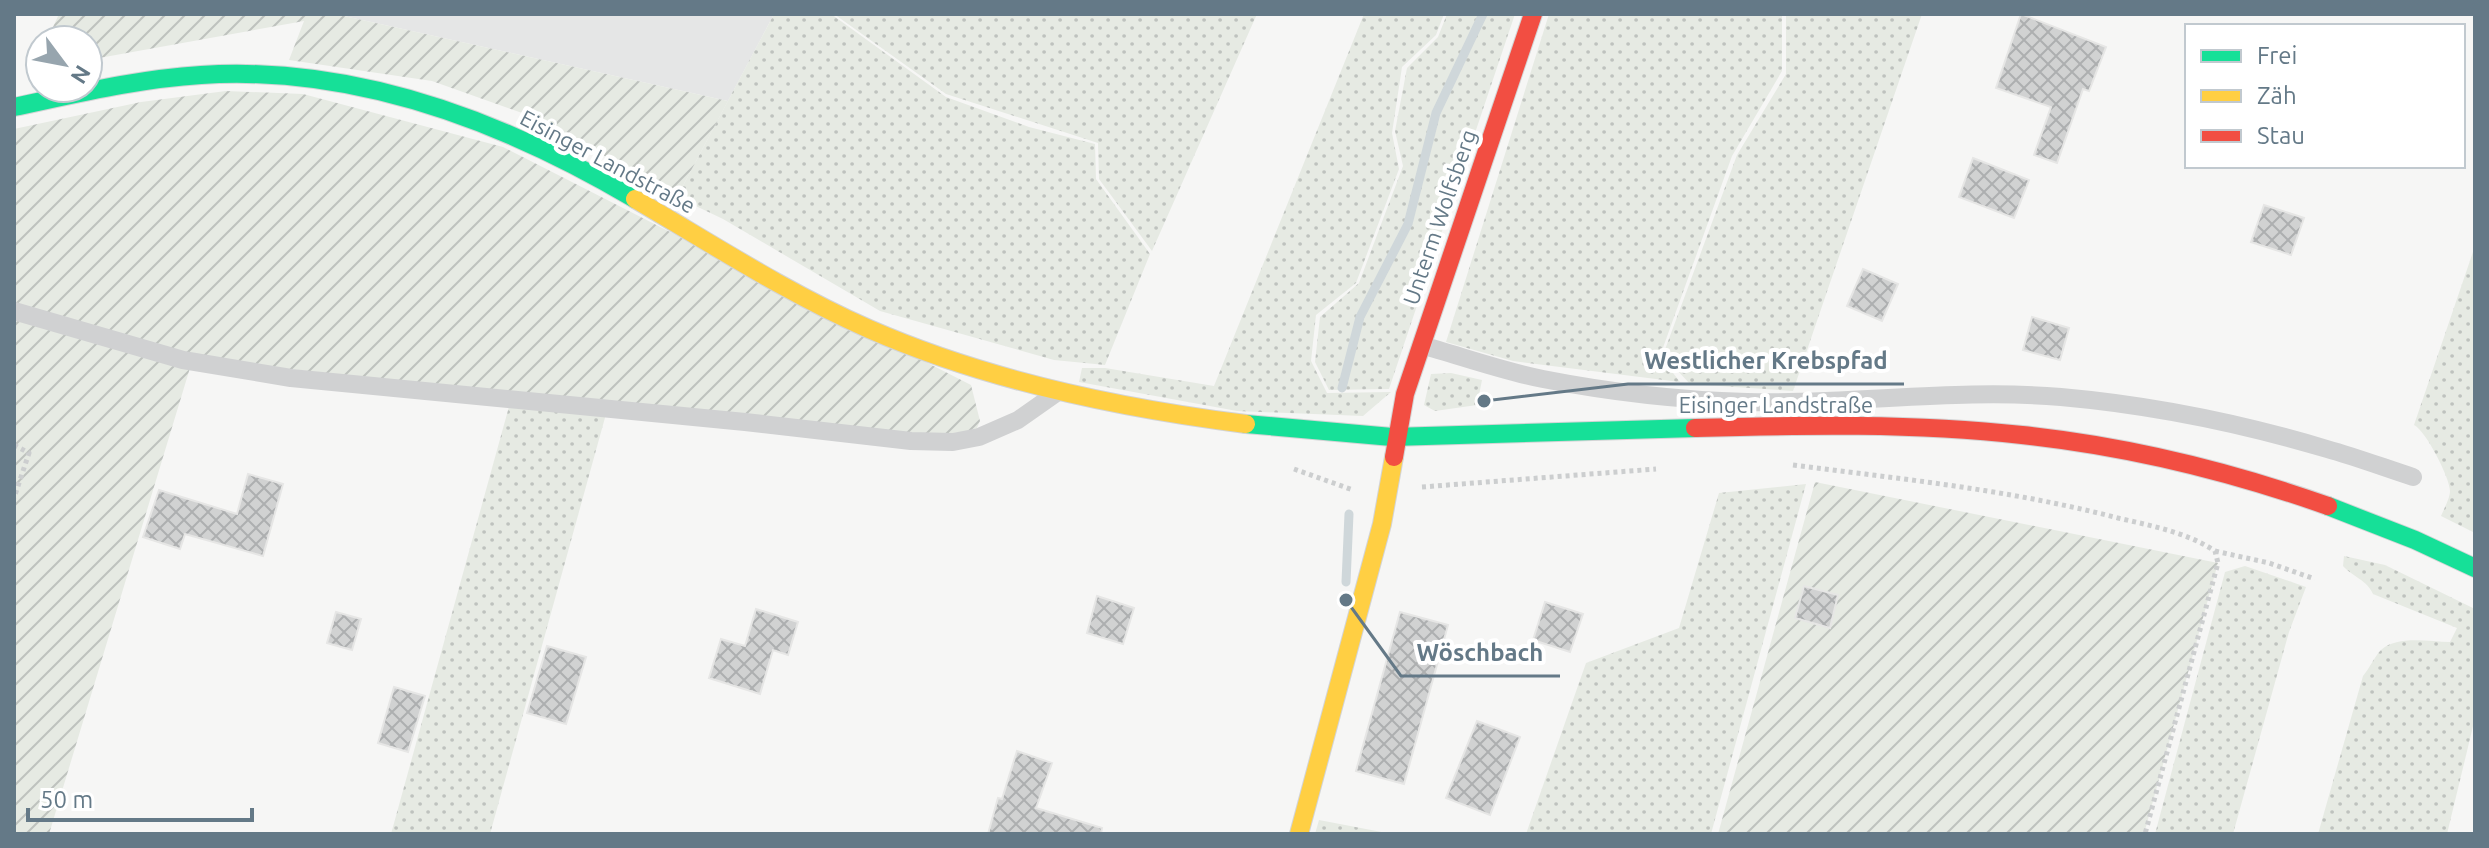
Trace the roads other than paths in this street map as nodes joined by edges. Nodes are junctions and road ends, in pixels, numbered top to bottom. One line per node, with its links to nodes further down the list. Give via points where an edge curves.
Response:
1 (1533, 14): 4 (main road, Unterm Wolfsberg)
2 (14, 107): 5 (main road, Eisinger Landstraße, via 136,82 228,74 312,79 404,97 503,131 601,179 842,317 953,360)
3 (14, 311): 5 (lane, via 224,369 911,441 979,437 1018,420)
4 (1421, 345): 6 (main road, Unterm Wolfsberg); 7 (lane, Eisinger Landstraße, via 1540,378 1746,402 1994,393 2119,404 2262,431)
5 (1060, 390): 6 (main road, Eisinger Landstraße, via 1244,425)
6 (1397, 437): 8 (main road, Eisinger Landstraße, via 1714,426 1964,429 2080,444 2228,475 2355,516); 9 (main road, Unterm Wolfsberg, via 1382,524)
7 (2413, 477)
8 (2475, 568)
9 (1299, 834)

